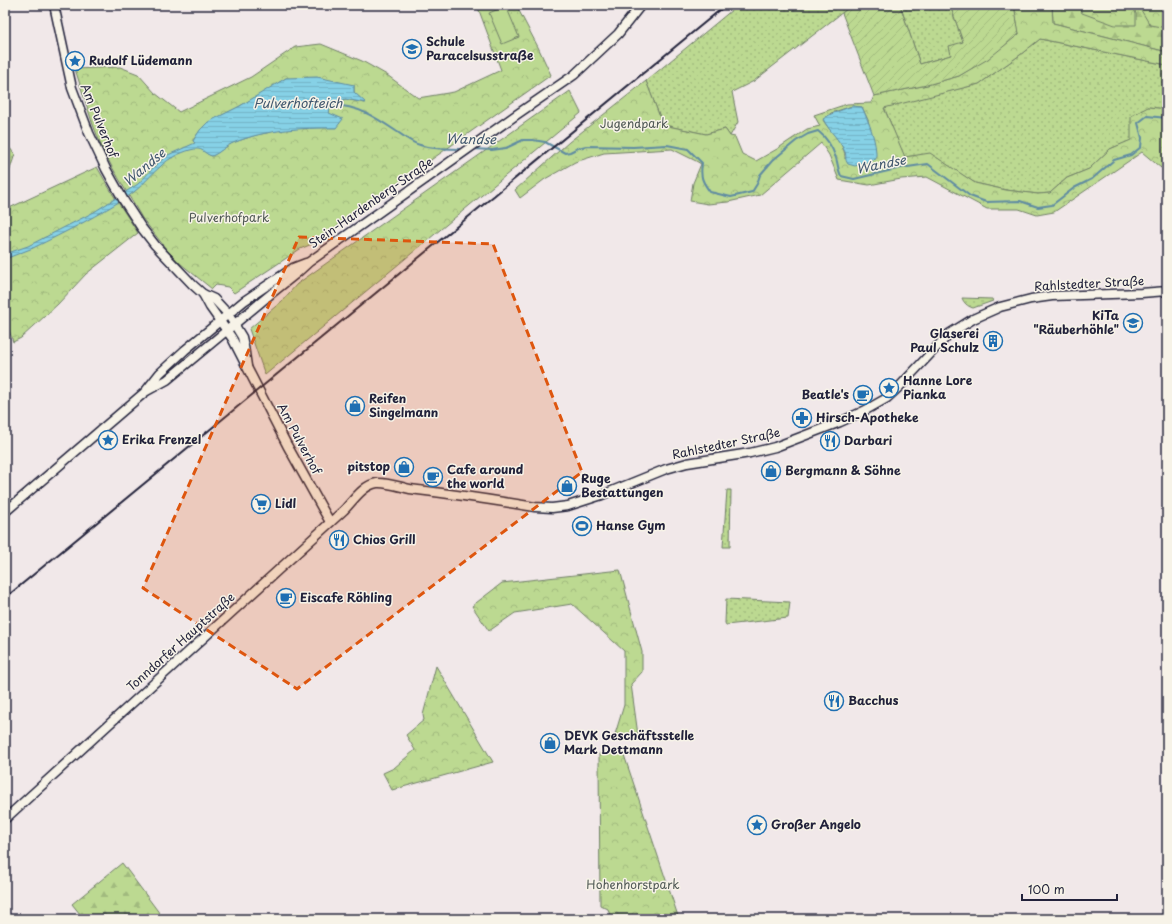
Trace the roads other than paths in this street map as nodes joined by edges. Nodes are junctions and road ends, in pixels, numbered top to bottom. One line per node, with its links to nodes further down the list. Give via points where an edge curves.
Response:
1 (54, 5): 5 (main road, Am Pulverhof, via 72,88 106,169 124,201 155,245)
2 (641, 5): 3 (main road, Stein-Hardenberg-Straße, via 618,34 574,75)
3 (309, 262): 6 (main road, Stein-Hardenberg-Straße, via 293,268); 8 (main road, Stein-Hardenberg-Straße)
4 (1167, 291): 12 (main road, Rahlstedter Straße, via 1052,296 1000,307 955,330 891,396 846,419 774,447 666,469 568,506 535,507 382,483)
5 (203, 294): 6 (main road, Am Pulverhof, via 214,299); 7 (main road, Am Pulverhof)
6 (228, 314): 7 (main road, Stein-Hardenberg-Straße); 8 (main road, Am Pulverhof)
7 (220, 320): 9 (main road, Am Pulverhof); 11 (main road, Stein-Hardenberg-Straße, via 160,373)
8 (234, 324): 9 (main road, Stein-Hardenberg-Straße); 10 (main road, Am Pulverhof, via 242,337)
9 (227, 330): 10 (main road, Am Pulverhof); 11 (main road, Stein-Hardenberg-Straße, via 167,380)
10 (247, 366): 14 (main road, Am Pulverhof)
11 (145, 392): 13 (main road, Stein-Hardenberg-Straße)
12 (373, 484): 14 (main road, Tonndorfer Hauptstraße, via 362,491)
13 (5, 512)
14 (330, 522): 15 (main road, Tonndorfer Hauptstraße)
15 (5, 819)

